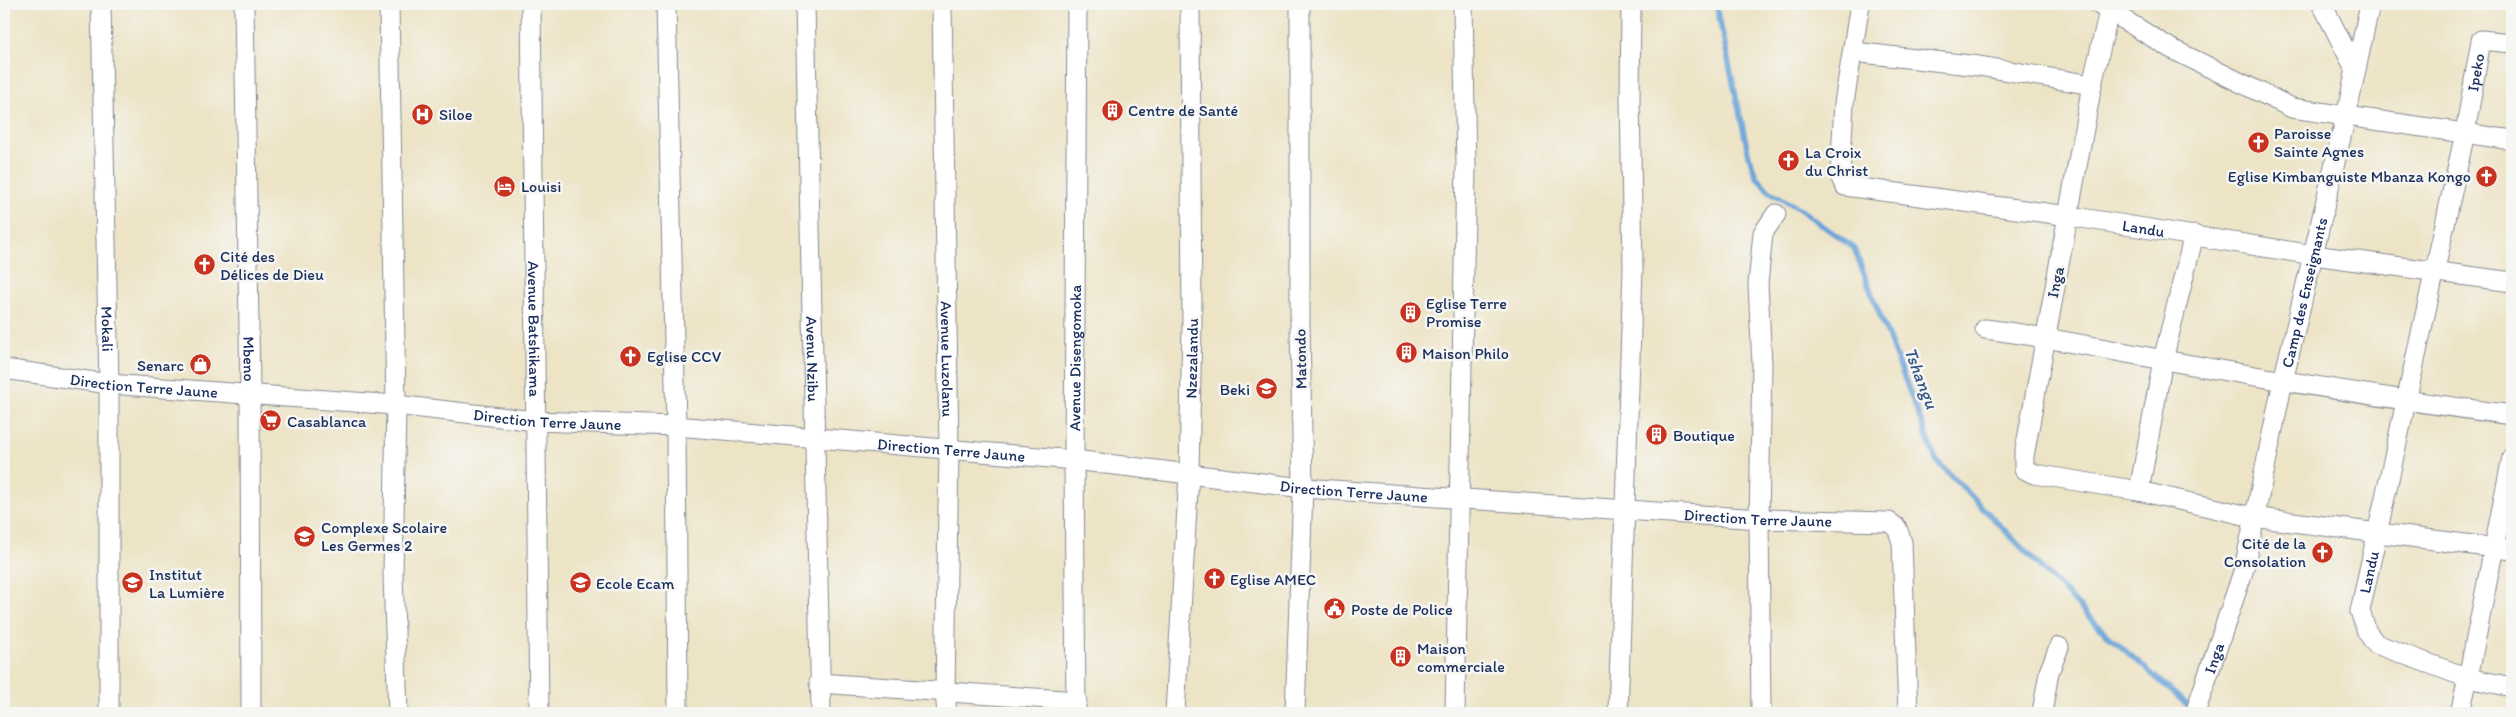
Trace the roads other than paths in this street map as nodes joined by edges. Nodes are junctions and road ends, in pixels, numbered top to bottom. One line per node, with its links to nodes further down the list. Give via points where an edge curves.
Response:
1 (101, 4): 35 (street, Mokali)
2 (244, 4): 36 (street, Mbeno)
3 (389, 4): 38 (street)
4 (531, 4): 40 (street, Avenue Batshikama)
5 (666, 4): 41 (street)
6 (805, 4): 42 (street, Avenu Nzibu)
7 (942, 4): 43 (street, Avenue Luzolanu)
8 (1077, 4): 45 (street, Avenue Disengomoka)
9 (1190, 4): 46 (street, Nzezalandu, via 1192,323)
10 (1300, 4): 47 (street, Matondo, via 1300,328)
11 (1463, 4): 49 (street, via 1466,167)
12 (1631, 4): 50 (street, via 1633,268)
13 (1860, 4): 18 (street)
14 (2322, 4): 19 (street)
15 (2370, 4): 19 (street, Camp des Enseignants)
16 (2104, 8): 20 (street, Inga); 21 (street, via 2170,48 2292,108)
17 (2512, 43): 22 (street, Ipeko, via 2481,40)
18 (1853, 52): 20 (street, via 1979,66); 25 (street, Landu, via 1844,103 1840,176 1845,186)
19 (2355, 70): 21 (street, Camp des Enseignants)
20 (2092, 84): 25 (street, Inga)
21 (2346, 116): 22 (street); 27 (street, Camp des Enseignants)
22 (2465, 134): 23 (street); 28 (street, Landu)
23 (2512, 140)
24 (1776, 214): 52 (street, via 1763,233 1758,284 1762,365)
25 (2069, 216): 26 (street, Landu); 31 (street, Inga)
26 (2194, 235): 27 (street, Landu); 32 (street)
27 (2314, 255): 28 (street, Landu); 34 (street, Camp des Enseignants)
28 (2433, 271): 29 (street, Landu); 37 (street, Landu)
29 (2512, 282)
30 (1984, 329): 31 (street)
31 (2044, 336): 32 (street); 48 (street, Inga, via 2024,469 2034,474)
32 (2163, 360): 34 (street); 48 (street)
33 (4, 369): 35 (street, Direction Terre Jaune)
34 (2283, 381): 37 (street); 51 (street, Camp des Enseignants)
35 (109, 384): 36 (street, Direction Terre Jaune); 61 (street, Mokali)
36 (250, 392): 38 (street, Direction Terre Jaune); 62 (street, Mbeno)
37 (2407, 402): 39 (street); 53 (street, Landu)
38 (396, 405): 40 (street, Direction Terre Jaune); 63 (street, via 393,576)
39 (2512, 416)
40 (535, 421): 41 (street, Direction Terre Jaune); 64 (street, Avenue Batshikama)
41 (676, 426): 42 (street, Direction Terre Jaune); 65 (street)
42 (814, 438): 43 (street, Direction Terre Jaune); 57 (street, Avenu Nzibu)
43 (949, 449): 45 (street, Direction Terre Jaune); 59 (street, Avenue Luzolanu)
44 (2512, 457): 54 (street)
45 (1074, 460): 46 (street, Direction Terre Jaune); 60 (street, Avenue Disengomoka)
46 (1188, 474): 47 (street, Direction Terre Jaune); 68 (street, Nzezalandu)
47 (1304, 488): 49 (street, Direction Terre Jaune); 69 (street, Matondo)
48 (2139, 491): 51 (street)
49 (1459, 497): 50 (street, Direction Terre Jaune); 70 (street)
50 (1624, 510): 52 (street, Direction Terre Jaune); 71 (street)
51 (2253, 517): 53 (street); 75 (street, Inga, via 2244,569)
52 (1759, 519): 72 (street); 73 (street, Direction Terre Jaune, via 1889,522 1897,528 1902,542)
53 (2378, 533): 54 (street); 56 (street, Landu, via 2360,611 2367,632 2376,644)
54 (2504, 548): 56 (street)
55 (2059, 647): 74 (street, via 2049,672)
56 (2468, 678): 58 (street, Landu); 76 (street)
57 (819, 683): 59 (street); 66 (street, Avenu Nzibu)
58 (2512, 687)
59 (945, 692): 60 (street); 67 (street, Avenue Luzolanu)
60 (1076, 707)
61 (108, 713)
62 (251, 713)
63 (398, 713)
64 (539, 713)
65 (678, 713)
66 (821, 713)
67 (947, 713)
68 (1175, 713)
69 (1295, 713)
70 (1455, 713)
71 (1618, 713)
72 (1761, 713)
73 (1908, 713)
74 (2042, 713)
75 (2194, 713)
76 (2460, 713)

